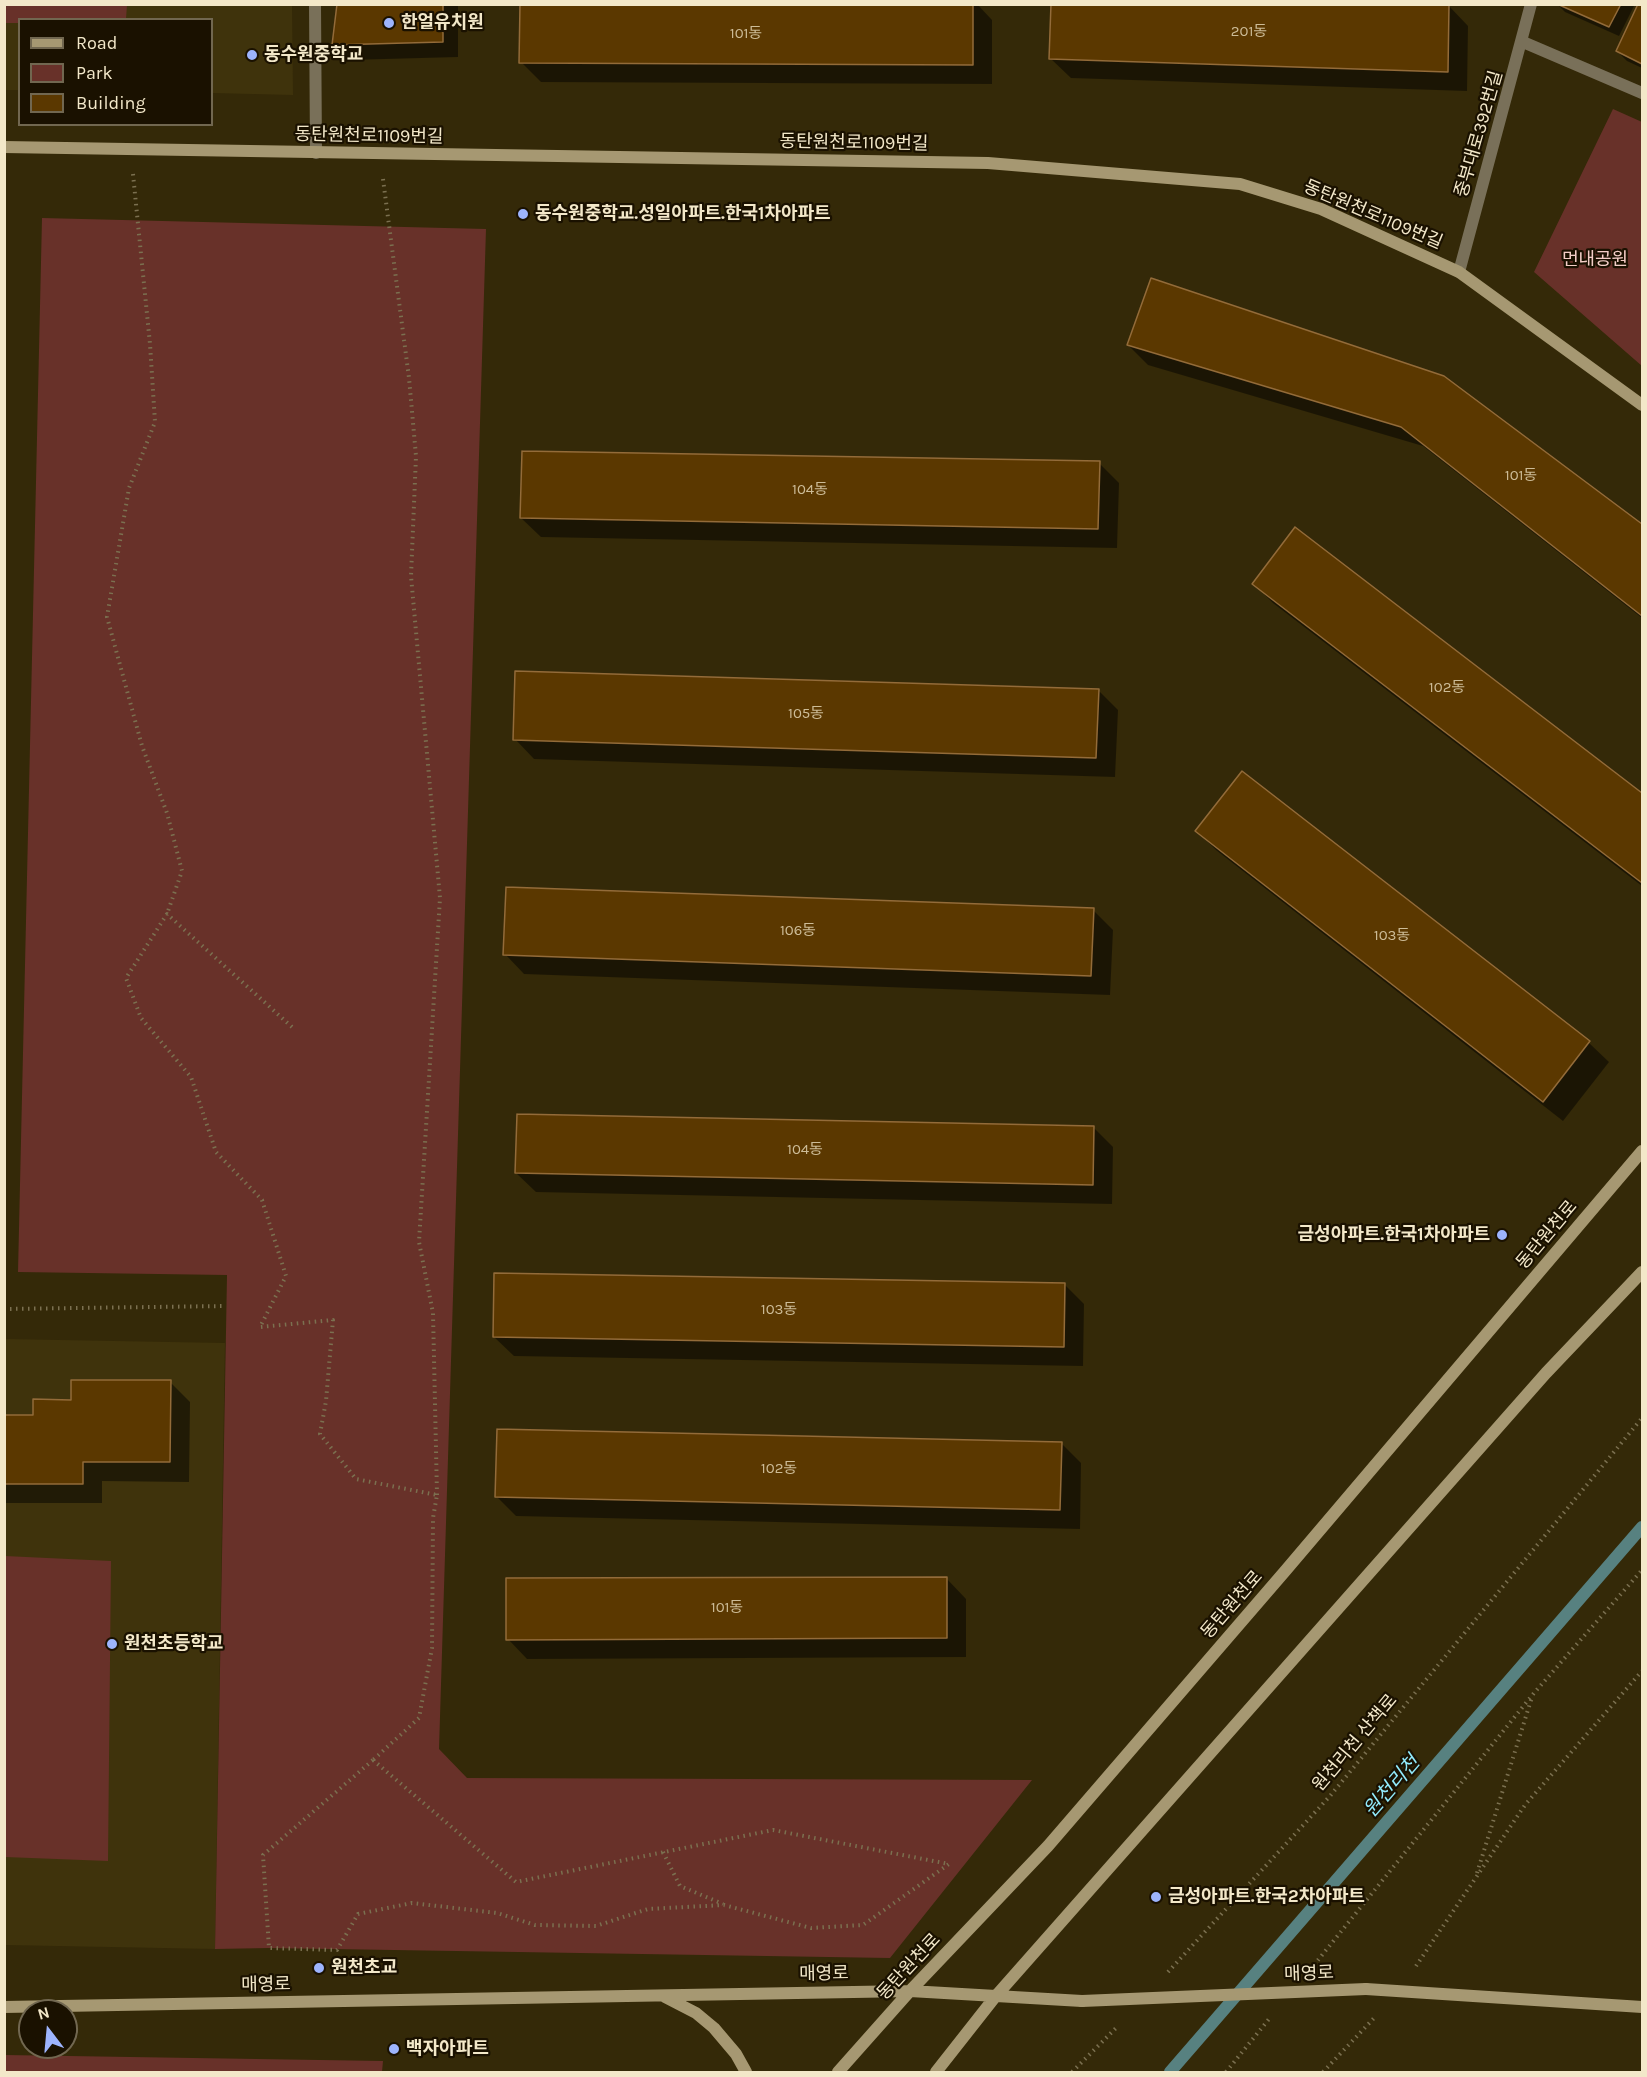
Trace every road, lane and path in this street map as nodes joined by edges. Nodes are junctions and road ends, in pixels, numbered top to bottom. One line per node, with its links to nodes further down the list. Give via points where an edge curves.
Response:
1 (315, 4): 7 (street)
2 (1532, 4): 3 (street, 중부대로392번길)
3 (1523, 42): 4 (street); 9 (street, 중부대로392번길)
4 (1642, 93)
5 (4, 147): 6 (street, 동탄원천로1109번길)
6 (130, 149): 7 (street, 동탄원천로1109번길); 11 (path, via 155,422 129,488 107,617 182,872)
7 (316, 153): 8 (street, 동탄원천로1109번길)
8 (380, 154): 9 (street, 동탄원천로1109번길, via 988,163 1240,184 1321,208); 18 (path, via 416,456 411,576 440,898 419,1242 433,1313)
9 (1459, 272): 10 (street, 동탄원천로1109번길)
10 (1642, 405)
11 (167, 914): 12 (path); 18 (path, via 126,978 141,1018 191,1077 216,1152 262,1200 286,1276 260,1327 333,1320 320,1434 356,1479)
12 (292, 1027)
13 (1642, 1151): 28 (street, 동탄원천로, via 1048,1846)
14 (1642, 1272): 31 (street, via 1545,1373)
15 (225, 1306): 16 (path)
16 (4, 1309)
17 (1642, 1418): 27 (path, 원천리천 산책로, via 1330,1796)
18 (437, 1496): 22 (path, via 432,1648 419,1719)
19 (1642, 1570): 21 (path)
20 (1642, 1671): 24 (path, via 1525,1804)
21 (1534, 1693): 24 (path); 26 (path)
22 (373, 1760): 23 (path, via 516,1881); 25 (path, via 263,1856 268,1948 337,1950 358,1914 412,1903 497,1912 535,1924 596,1926 648,1909)
23 (663, 1852): 25 (path, via 680,1886); 25 (path, via 773,1830 949,1864 863,1926 812,1928)
24 (1475, 1879): 29 (path)
25 (723, 1905)
26 (1309, 1971)
27 (1163, 1976)
28 (910, 1991): 30 (street, 매영로); 31 (street, 매영로); 37 (street, 동탄원천로)
29 (1399, 1992): 31 (street, 매영로, bridge, via 1366,1989 1082,2001); 33 (street, 매영로); 41 (path)
30 (662, 1995): 32 (street, 매영로); 36 (street, via 696,2013 714,2028)
31 (995, 1996): 38 (street)
32 (4, 2007)
33 (1642, 2007)
34 (1271, 2017): 40 (path)
35 (1124, 2019): 39 (path)
36 (746, 2073)
37 (838, 2073)
38 (936, 2073)
39 (1072, 2073)
40 (1226, 2073)
41 (1323, 2073)

